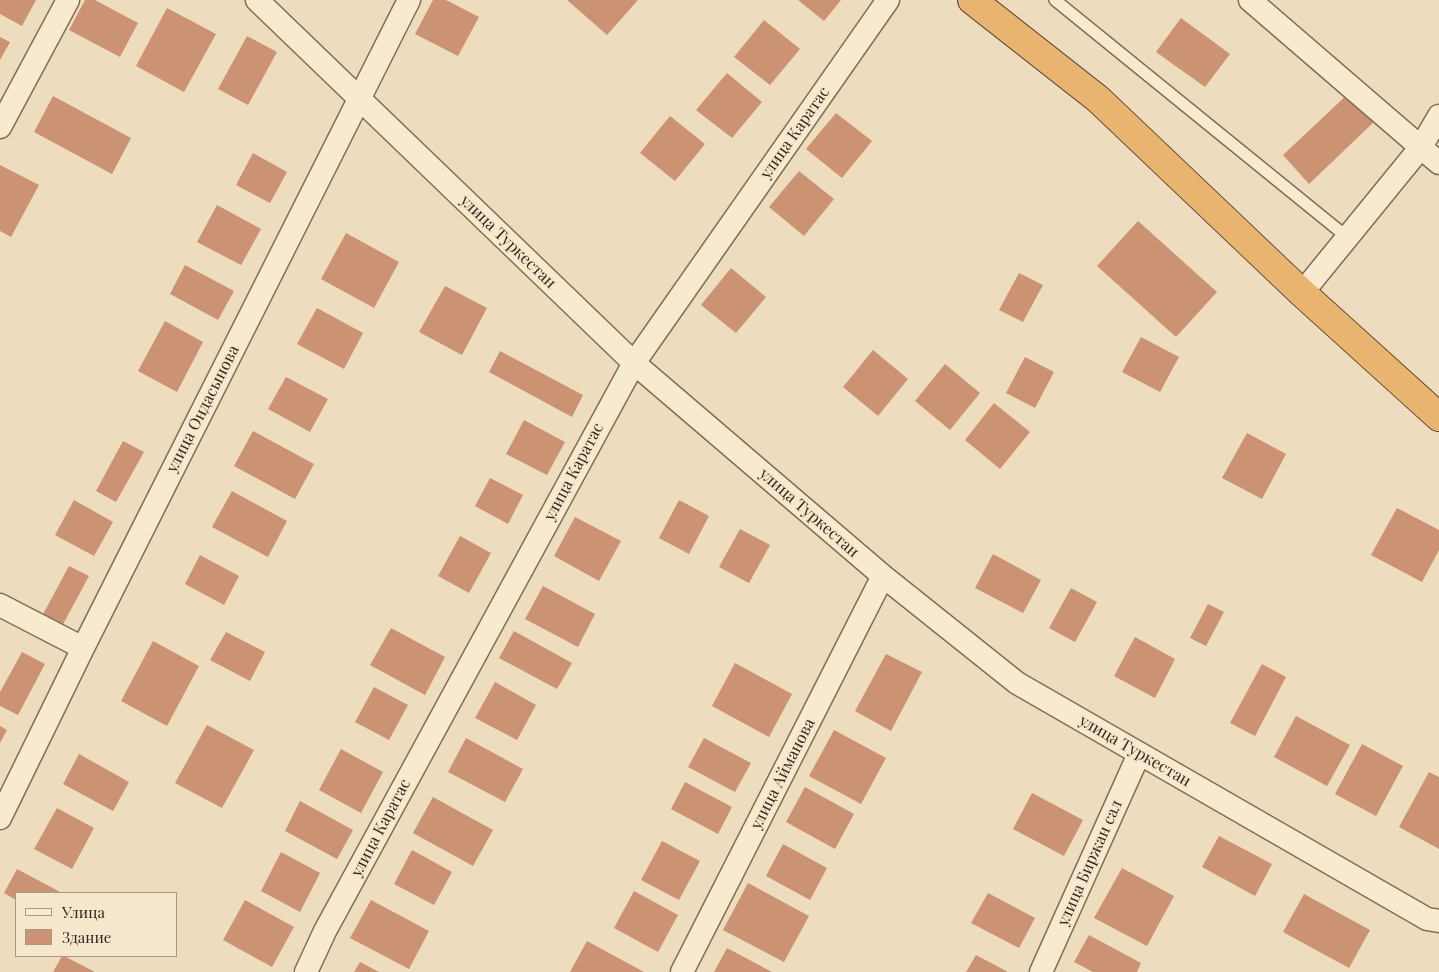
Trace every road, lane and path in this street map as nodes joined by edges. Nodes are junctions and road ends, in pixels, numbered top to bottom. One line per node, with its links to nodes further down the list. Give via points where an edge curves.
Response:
1 (68, 0): 10 (street)
2 (257, 0): 8 (street, улица Туркестан)
3 (409, 0): 8 (street, улица Ондасынова)
4 (888, 0): 15 (street, улица Каратас)
5 (972, 0): 14 (highway, via 1098,99)
6 (1055, 0): 13 (lane)
7 (1250, 0): 11 (street)
8 (359, 100): 15 (street, улица Туркестан); 19 (street, улица Ондасынова)
9 (1439, 116): 11 (street)
10 (0, 127)
11 (1421, 148): 12 (street); 13 (street)
12 (1439, 163)
13 (1347, 237): 14 (street)
14 (1302, 293): 16 (highway)
15 (634, 363): 17 (street, улица Туркестан); 23 (street, улица Каратас, via 325,931)
16 (1439, 418)
17 (883, 576): 20 (street, улица Туркестан, via 1017,683); 24 (street, улица Айманова)
18 (0, 605): 19 (street)
19 (83, 648): 21 (street, улица Ондасынова)
20 (1139, 754): 22 (street, улица Туркестан, via 1427,919); 25 (street, улица Биржан сал)
21 (0, 818)
22 (1439, 921)
23 (306, 972)
24 (682, 972)
25 (1041, 972)

